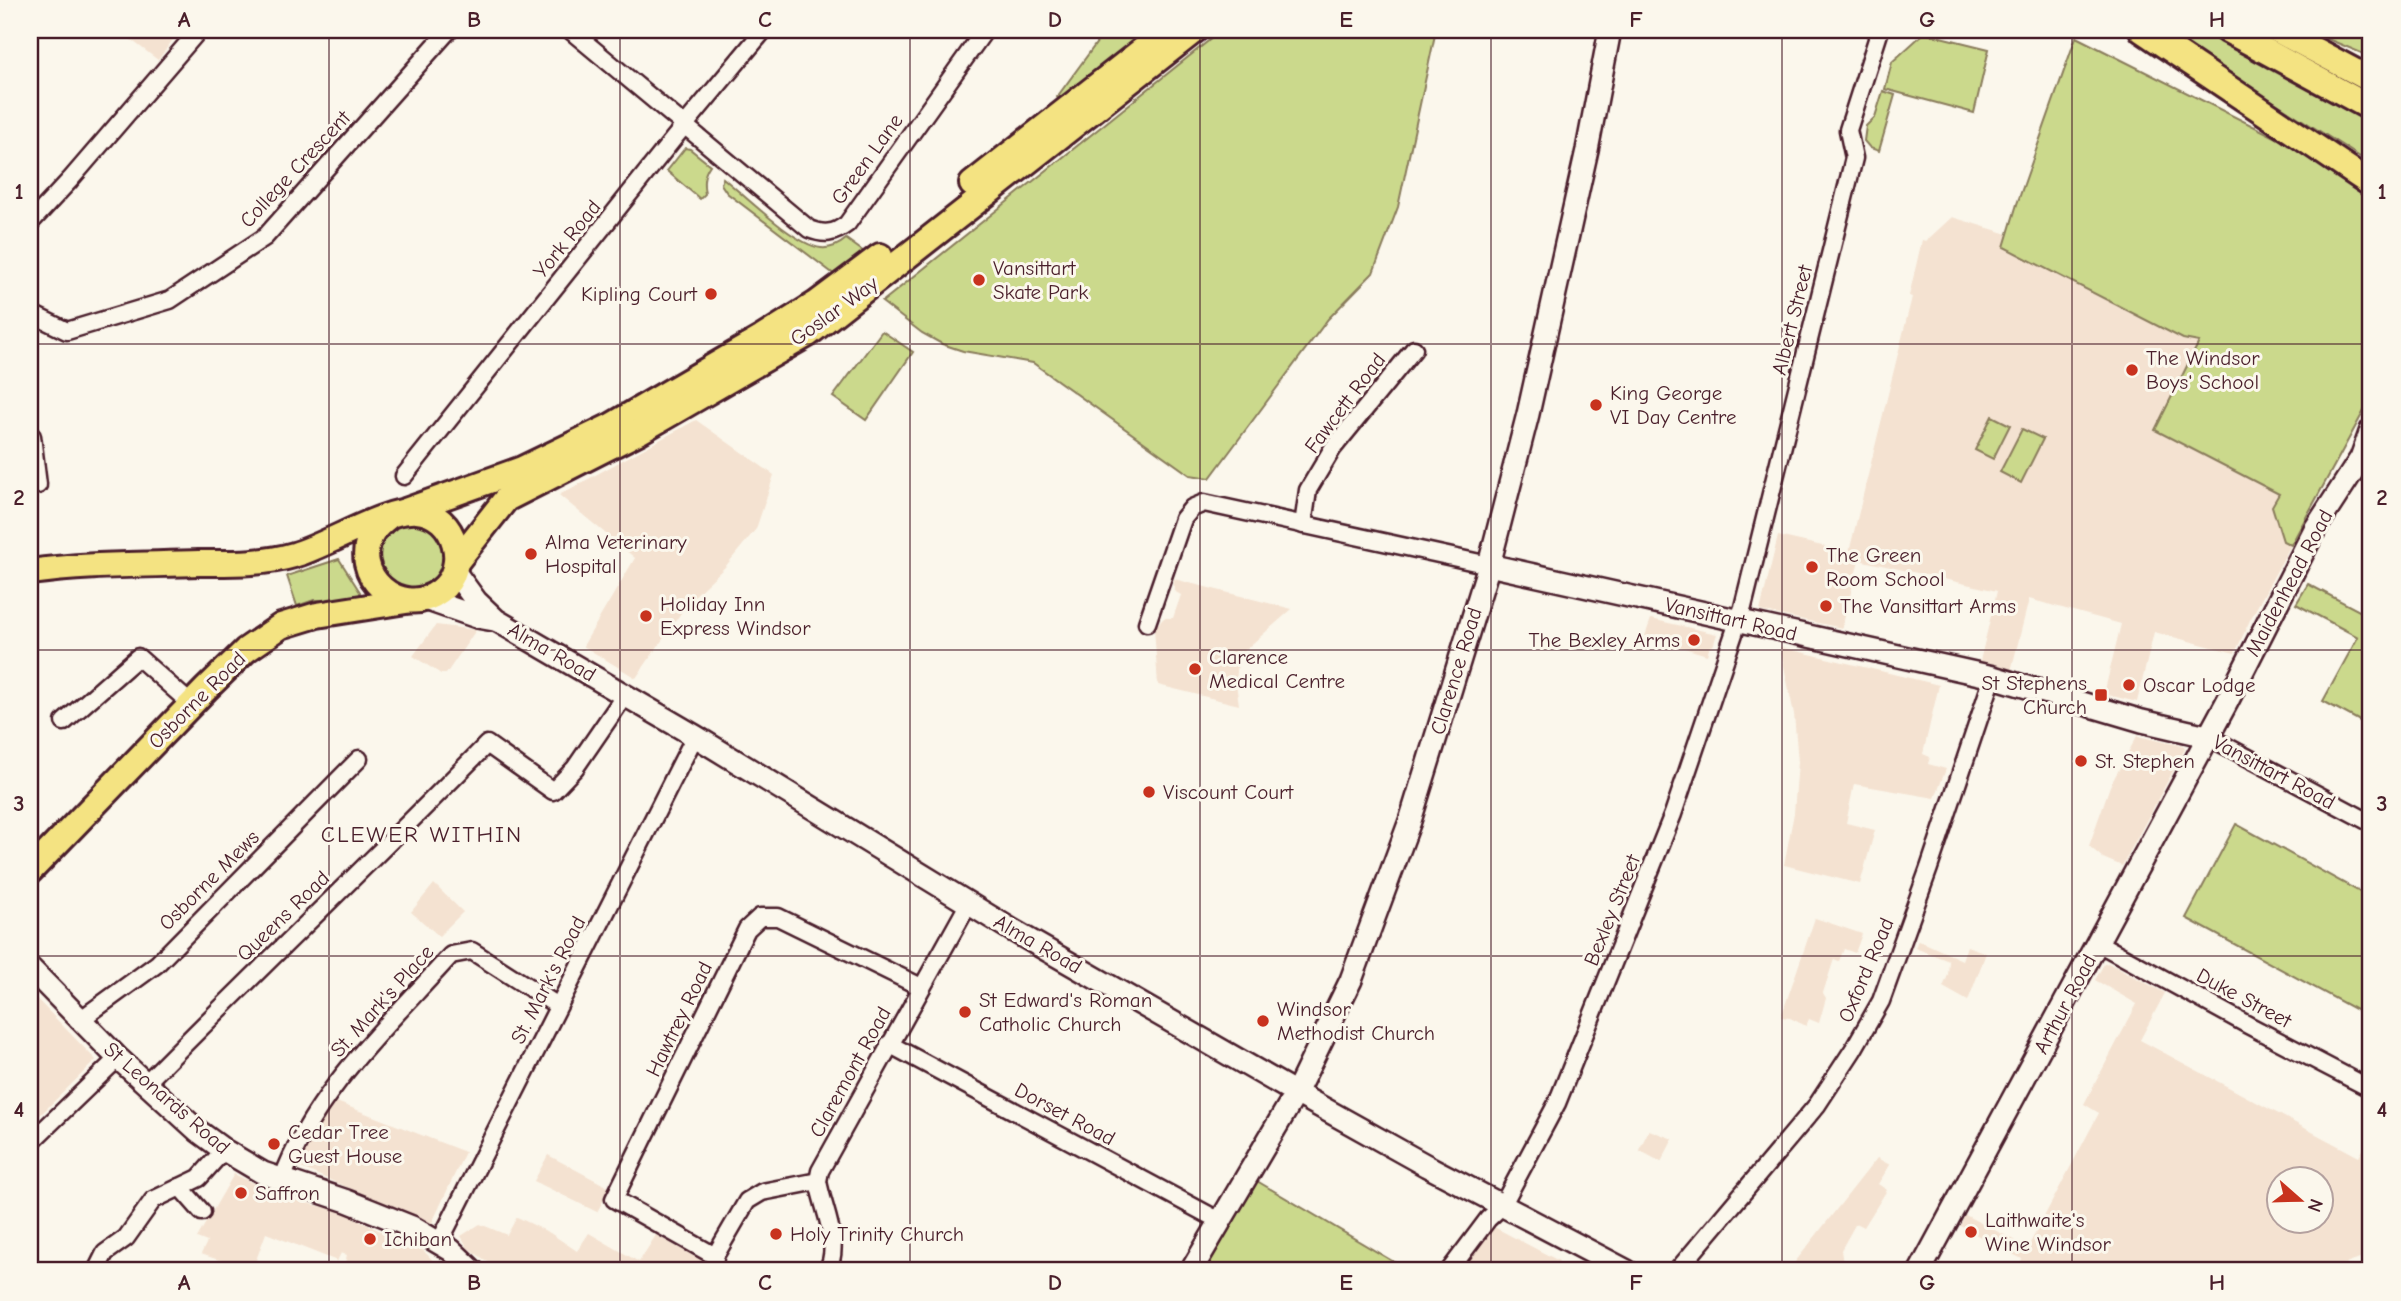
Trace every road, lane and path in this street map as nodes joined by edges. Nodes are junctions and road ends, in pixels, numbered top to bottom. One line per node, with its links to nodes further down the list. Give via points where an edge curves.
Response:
1 (199, 30): 18 (street)
2 (449, 30): 19 (street, College Crescent, via 265,237 170,300 67,331)
3 (570, 30): 16 (street)
4 (764, 30): 16 (street, York Road)
5 (985, 30): 16 (street, Green Lane, via 846,223 829,234 808,229)
6 (1168, 30): 26 (main road, Goslar Way, via 881,256 762,338 565,449)
7 (1195, 30): 29 (main road, Goslar Way, via 808,334 640,431 506,499)
8 (1610, 30): 28 (street, Clarence Road, via 1531,401)
9 (1880, 30): 33 (street, Albert Street, via 1848,130 1854,158)
10 (2142, 30): 17 (main road)
11 (2227, 30): 13 (main road)
12 (2277, 30): 13 (main road)
13 (2335, 75): 14 (main road); 15 (main road)
14 (2371, 80)
15 (2371, 108)
16 (684, 126): 24 (street, York Road)
17 (2371, 184)
18 (30, 223)
19 (30, 313)
20 (1414, 349): 27 (street, Fawcett Road, via 1333,449 1308,490)
21 (2371, 430): 23 (street, Maidenhead Road)
22 (30, 436): 25 (street)
23 (2366, 459): 40 (street, Maidenhead Road, via 2315,529)
24 (404, 476)
25 (38, 485)
26 (396, 514): 29 (main road, via 421,511 445,525 456,547); 30 (main road, Goslar Way, via 282,557); 31 (main road, via 373,531 367,564 379,588 391,596)
27 (1303, 525): 28 (street, Vansittart Road); 34 (street, Vansittart Road, via 1204,503 1192,508 1183,519)
28 (1489, 565): 33 (street, Vansittart Road); 54 (street, Clarence Road, via 1410,821 1351,981)
29 (456, 566): 31 (main road, via 439,592); 32 (street, Alma Road, via 475,601)
30 (30, 572)
31 (415, 600): 32 (street, Alma Road); 37 (main road, Osborne Road, via 317,615 281,626 246,650)
32 (496, 620): 36 (street, Alma Road)
33 (1739, 621): 35 (street, Vansittart Road); 60 (street, Bexley Street, via 1673,814 1557,1103)
34 (1147, 623)
35 (1993, 677): 40 (street, Vansittart Road); 71 (street, Oxford Road, via 1881,1000 1817,1105)
36 (625, 695): 39 (street, Alma Road); 52 (street, Queens Road, via 575,768 553,790 487,744)
37 (191, 704): 38 (street, via 138,656); 43 (main road, Osborne Road)
38 (64, 722)
39 (695, 736): 44 (street, Alma Road); 48 (street, St. Mark's Road)
40 (2207, 736): 42 (street, Vansittart Road); 45 (street, Arthur Road)
41 (359, 760): 49 (street, Osborne Mews, via 157,964)
42 (2371, 823)
43 (30, 872)
44 (969, 903): 47 (street, Claremont Road); 54 (street, Alma Road)
45 (2098, 943): 53 (street, Duke Street); 72 (street, Arthur Road)
46 (30, 968): 49 (street, St Leonards Road)
47 (921, 986): 50 (street, Claremont Road); 64 (street, Hawtrey Road, via 778,917 761,917 747,929 614,1199)
48 (558, 1006): 57 (street, St. Mark's Place, via 472,951 451,955 327,1093 294,1149); 63 (street, St. Mark's Road)
49 (80, 1020): 51 (street, St Leonards Road)
50 (889, 1044): 58 (street, Claremont Road); 62 (street, Dorset Road)
51 (118, 1058): 52 (street, St Leonards Road); 55 (street)
52 (145, 1084): 56 (street, St Leonards Road)
53 (2371, 1088)
54 (1296, 1093): 60 (street, Alma Road); 62 (street, Clarence Road)
55 (30, 1143)
56 (224, 1150): 57 (street, St Leonards Road); 59 (street, via 199,1178)
57 (282, 1180): 63 (street, St Leonards Road, via 384,1215)
58 (818, 1181): 64 (street, via 762,1192 747,1201); 67 (street, via 833,1248)
59 (180, 1187): 61 (street); 66 (street, via 153,1200 126,1238 105,1253)
60 (1503, 1206): 69 (street, Bexley Street); 70 (street, Alma Road)
61 (202, 1212)
62 (1220, 1221): 68 (street, Clarence Road)
63 (439, 1242): 65 (street, St Leonards Road, via 451,1250)
64 (715, 1264)
65 (461, 1267)
66 (96, 1271)
67 (827, 1271)
68 (1191, 1271)
69 (1448, 1271)
70 (1627, 1271)
71 (1677, 1271)
72 (1920, 1271)

